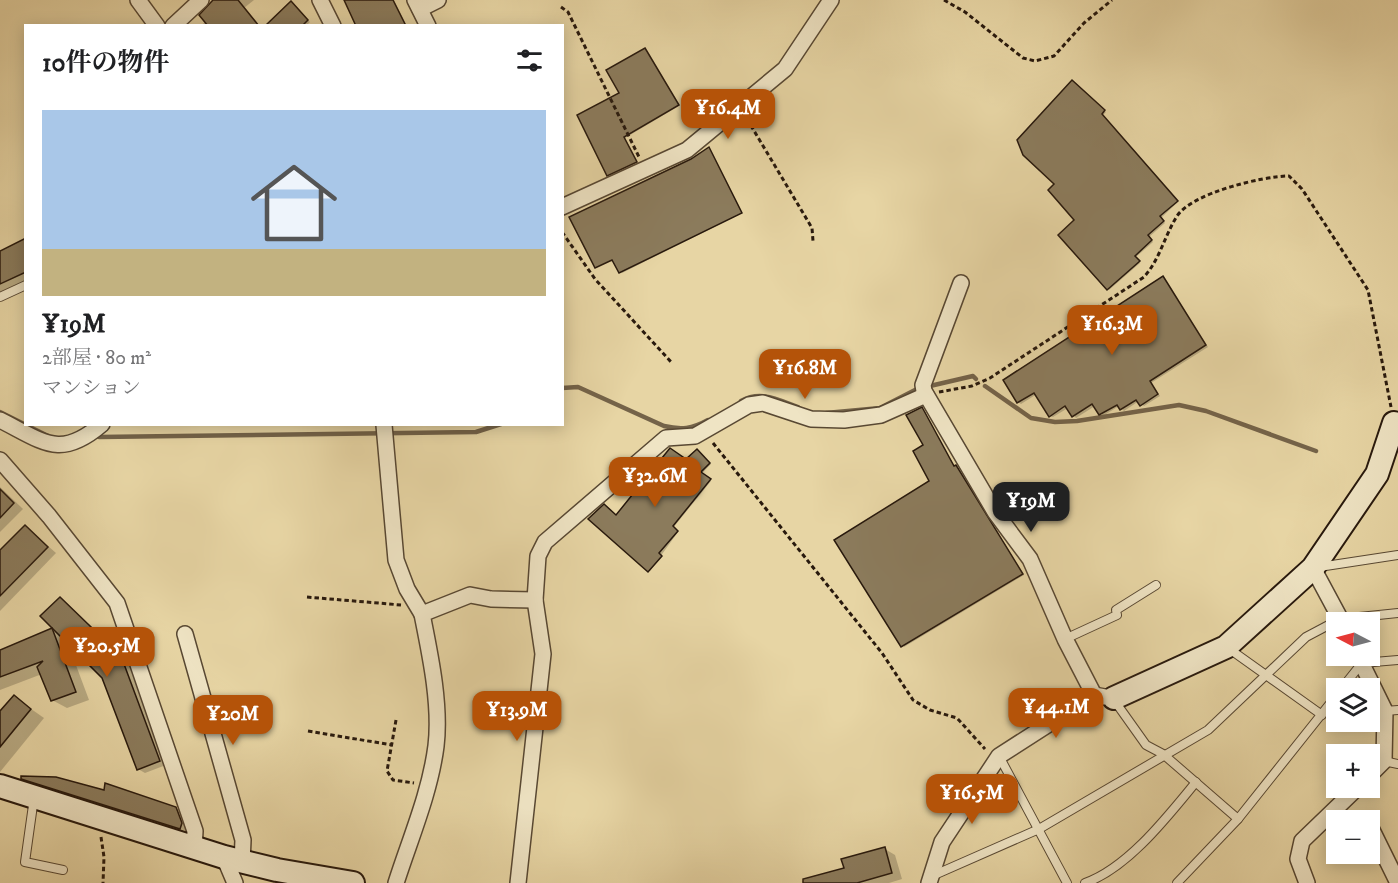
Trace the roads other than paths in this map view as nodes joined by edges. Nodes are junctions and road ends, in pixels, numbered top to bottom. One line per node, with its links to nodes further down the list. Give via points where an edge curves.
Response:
1 (138, 0): 7 (street)
2 (201, 0): 8 (street)
3 (320, 0): 9 (street)
4 (438, 0): 6 (street)
5 (831, 0): 11 (street, via 785,69 687,150)
6 (418, 4): 10 (street)
7 (156, 24)
8 (175, 24)
9 (332, 24)
10 (427, 24)
11 (564, 206)
12 (961, 283): 15 (street)
13 (24, 286): 14 (lane)
14 (0, 297)
15 (924, 390): 24 (street, via 881,415 844,420 811,419 764,403 749,405 694,436 666,438 545,542 538,556); 31 (street, via 995,512 1030,559)
16 (0, 420): 18 (street, via 59,445 83,440)
17 (1396, 420): 22 (street, via 1377,474)
18 (100, 426)
19 (384, 426): 25 (street, via 396,560)
20 (0, 460): 51 (street, via 117,603 195,831)
21 (1398, 555): 22 (lane)
22 (1312, 568): 26 (street); 32 (street)
23 (1156, 585): 31 (lane, via 1116,610 1117,615)
24 (535, 600): 25 (street, via 470,595); 57 (street, via 543,654)
25 (421, 611): 56 (street, via 431,660 436,745)
26 (1336, 612)
27 (1398, 612): 28 (lane)
28 (1380, 615)
29 (1326, 628): 36 (lane, via 1306,637)
30 (185, 634): 52 (street, via 243,840)
31 (1065, 639): 37 (street)
32 (1226, 646): 36 (lane); 37 (street)
33 (1380, 660): 34 (lane)
34 (1398, 660)
35 (1364, 666): 39 (street)
36 (1268, 675): 40 (lane); 41 (lane, via 1208,730)
37 (1104, 697): 41 (lane, via 1146,745); 42 (street)
38 (1326, 710): 40 (lane)
39 (1391, 710): 43 (street)
40 (1322, 715): 48 (lane)
41 (1163, 754): 44 (lane); 49 (lane)
42 (997, 758): 49 (lane); 54 (street, via 942,842)
43 (1391, 762)
44 (1196, 782): 48 (lane); 59 (lane, via 1151,836 1097,879)
45 (0, 786): 46 (street)
46 (34, 797): 51 (street); 53 (lane, via 25,862)
47 (1347, 798): 61 (street, via 1302,841 1298,859)
48 (1238, 819): 60 (lane)
49 (1039, 828): 54 (lane); 58 (lane)
50 (1380, 846): 62 (street)
51 (194, 849): 52 (street)
52 (234, 868): 55 (street)
53 (63, 870)
54 (930, 880)
55 (353, 883)
56 (396, 883)
57 (518, 883)
58 (1067, 883)
59 (1085, 883)
60 (1177, 883)
61 (1307, 883)
62 (1398, 883)

